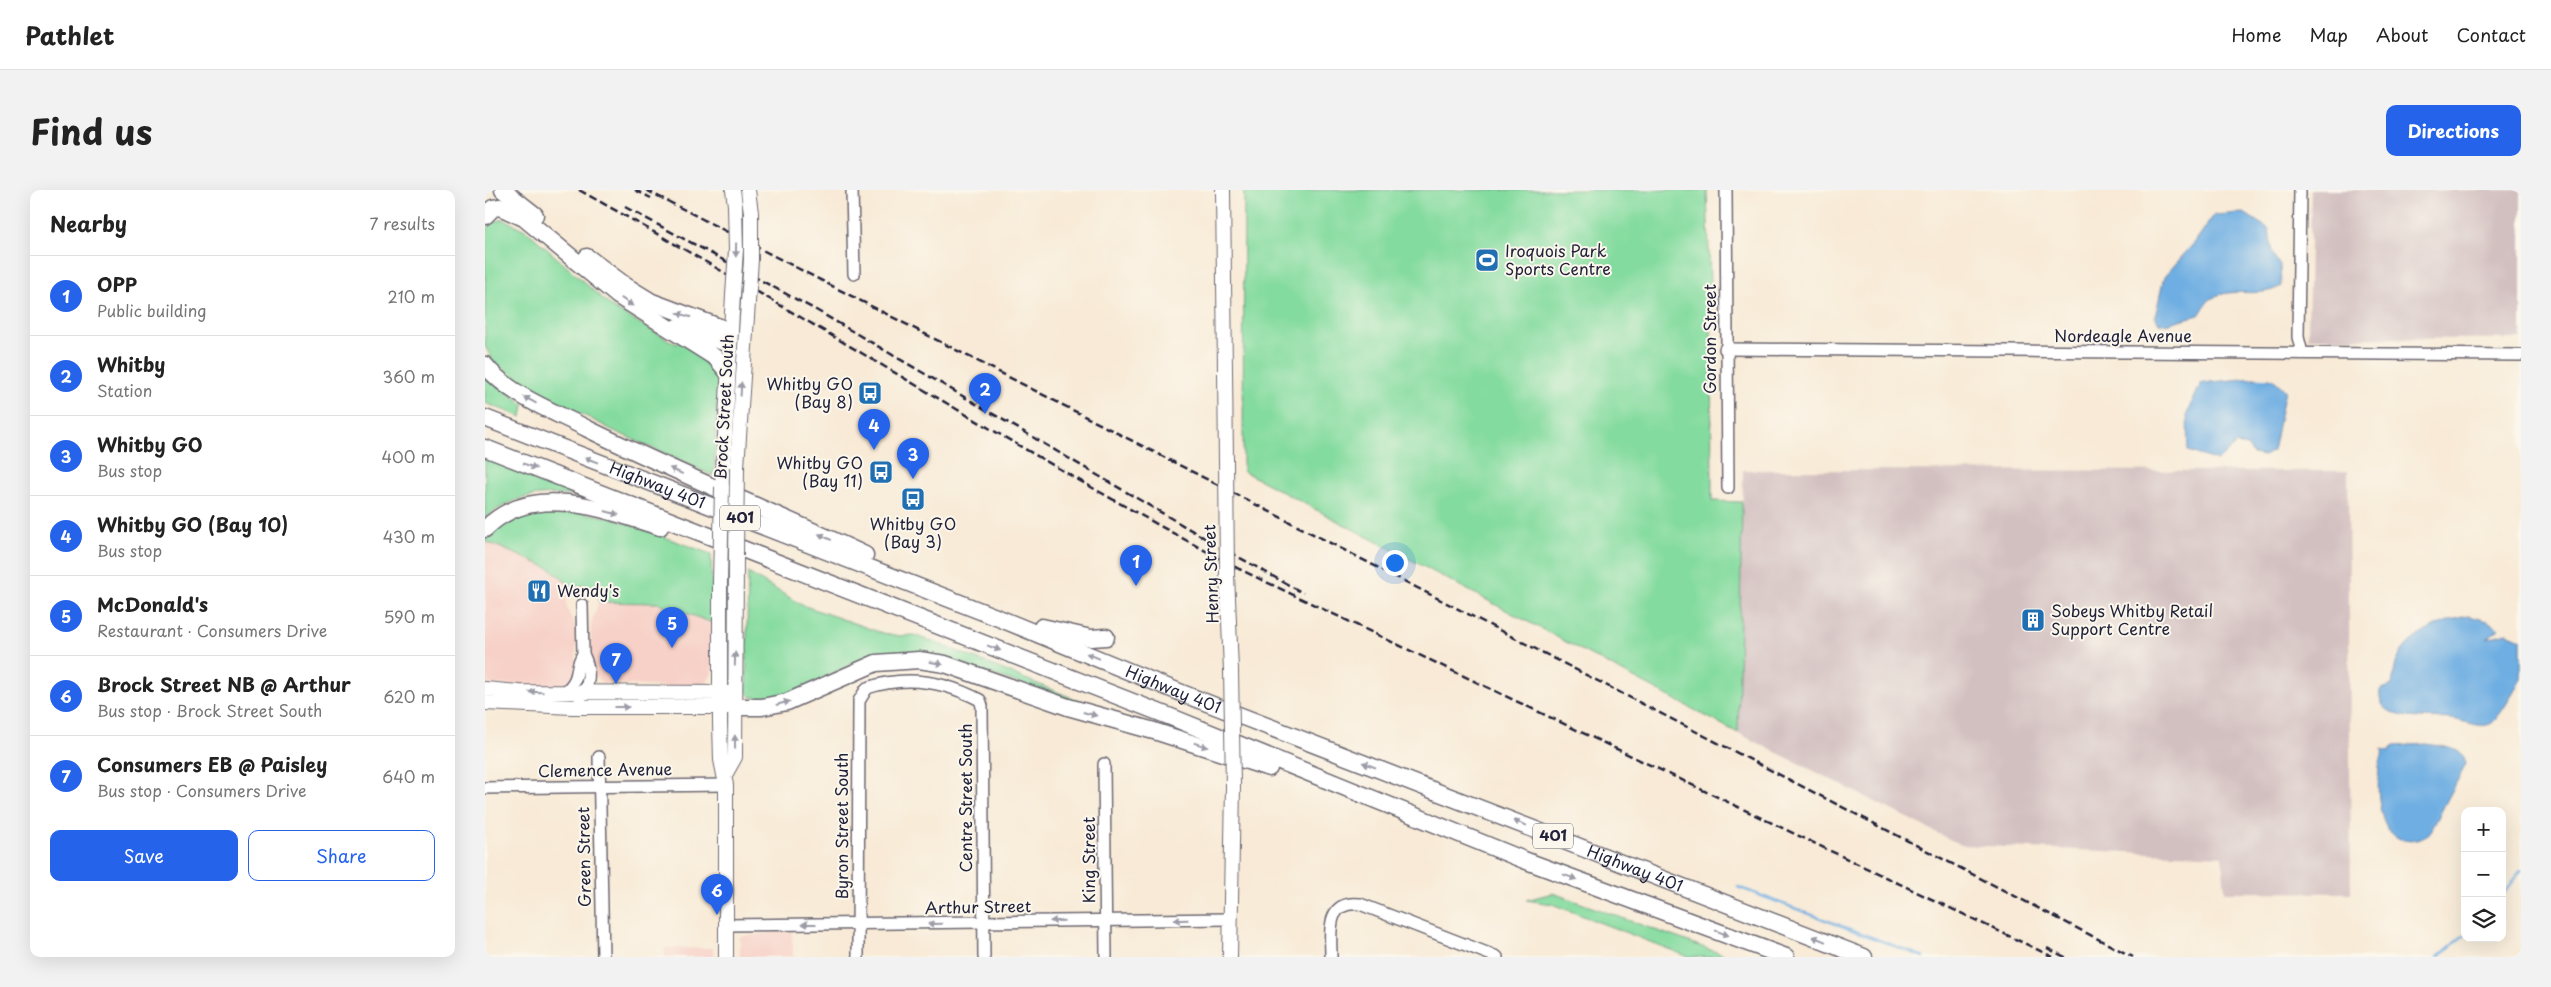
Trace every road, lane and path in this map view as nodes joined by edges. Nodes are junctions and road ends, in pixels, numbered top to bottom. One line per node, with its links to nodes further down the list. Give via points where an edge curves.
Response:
1 (503, 190): 11 (highway, one-way to 1, via 666,309 626,286)
2 (733, 190): 11 (main road, Brock Street South, one-way to 11, bridge, via 736,250 733,295)
3 (749, 190): 11 (main road, Brock Street South, bridge, via 751,260 748,302)
4 (852, 190): 9 (street)
5 (1223, 190): 40 (main road, Henry Street, bridge, via 1233,786)
6 (1726, 190): 12 (street, Gordon Street)
7 (2300, 190): 13 (street, via 2298,337)
8 (485, 216): 10 (highway, one-way to 10, via 493,208 501,207 524,218 593,276)
9 (854, 274)
10 (645, 314): 11 (highway); 16 (highway, via 716,358)
11 (737, 340): 16 (main road, Brock Street South); 32 (main road, Brock Street South, one-way to 11, bridge, via 735,590)
12 (1725, 349): 13 (street, Nordeagle Avenue); 19 (street, Gordon Street)
13 (2302, 353): 14 (street, Nordeagle Avenue)
14 (2521, 355)
15 (485, 365): 23 (highway, one-way to 15, via 603,437 504,384)
16 (727, 371): 29 (main road, Brock Street South, bridge)
17 (485, 418): 23 (highway, Highway 401 / 401, one-way to 17)
18 (485, 448): 22 (highway, Highway 401 / 401, one-way to 22)
19 (1728, 488)
20 (485, 529): 22 (highway, one-way to 22, via 506,512 534,502 587,506 689,536)
21 (582, 605): 25 (street)
22 (900, 611): 39 (highway, Highway 401 / 401, one-way to 39)
23 (998, 618): 24 (highway, via 1091,638); 54 (highway, Highway 401 / 401, one-way to 23, via 1184,694)
24 (1106, 637)
25 (583, 654): 27 (street, via 577,679); 28 (street, via 588,664 589,682)
26 (485, 689): 27 (main road, one-way to 26)
27 (565, 692): 28 (main road)
28 (585, 692): 29 (main road); 33 (street)
29 (720, 693): 32 (main road, Brock Street South)
30 (980, 700): 42 (street, Centre Street South); 43 (street, Byron Street South, via 936,684 908,680 894,680 867,688 860,696)
31 (485, 702): 33 (main road)
32 (729, 703): 33 (main road, one-way to 32); 36 (main road, Brock Street South, via 735,757); 39 (highway, one-way to 39, via 761,707 787,702 876,663 931,661 1068,707 1257,763)
33 (573, 708)
34 (599, 756): 37 (street, Green Street)
35 (1104, 764): 41 (street, King Street)
36 (726, 779): 37 (street, Clemence Avenue); 44 (main road, Brock Street South)
37 (598, 787): 38 (street, Clemence Avenue); 45 (street, Green Street)
38 (485, 788)
39 (1524, 860): 53 (highway, Highway 401 / 401, one-way to 53)
40 (1230, 919): 41 (street, Arthur Street, one-way to 41); 50 (main road, Henry Street)
41 (1105, 921): 42 (street, Arthur Street, one-way to 42); 49 (street, King Street)
42 (984, 922): 43 (street, Arthur Street, one-way to 43); 48 (street, Centre Street South)
43 (858, 924): 44 (street, Arthur Street, one-way to 44); 47 (street, Byron Street South)
44 (726, 925): 46 (main road, Brock Street South)
45 (603, 957)
46 (726, 957)
47 (858, 957)
48 (984, 957)
49 (1106, 957)
50 (1230, 957)
51 (1331, 957): 52 (street, via 1332,920 1337,910 1360,904)
52 (1497, 957)
53 (1786, 957)
54 (1864, 957)

